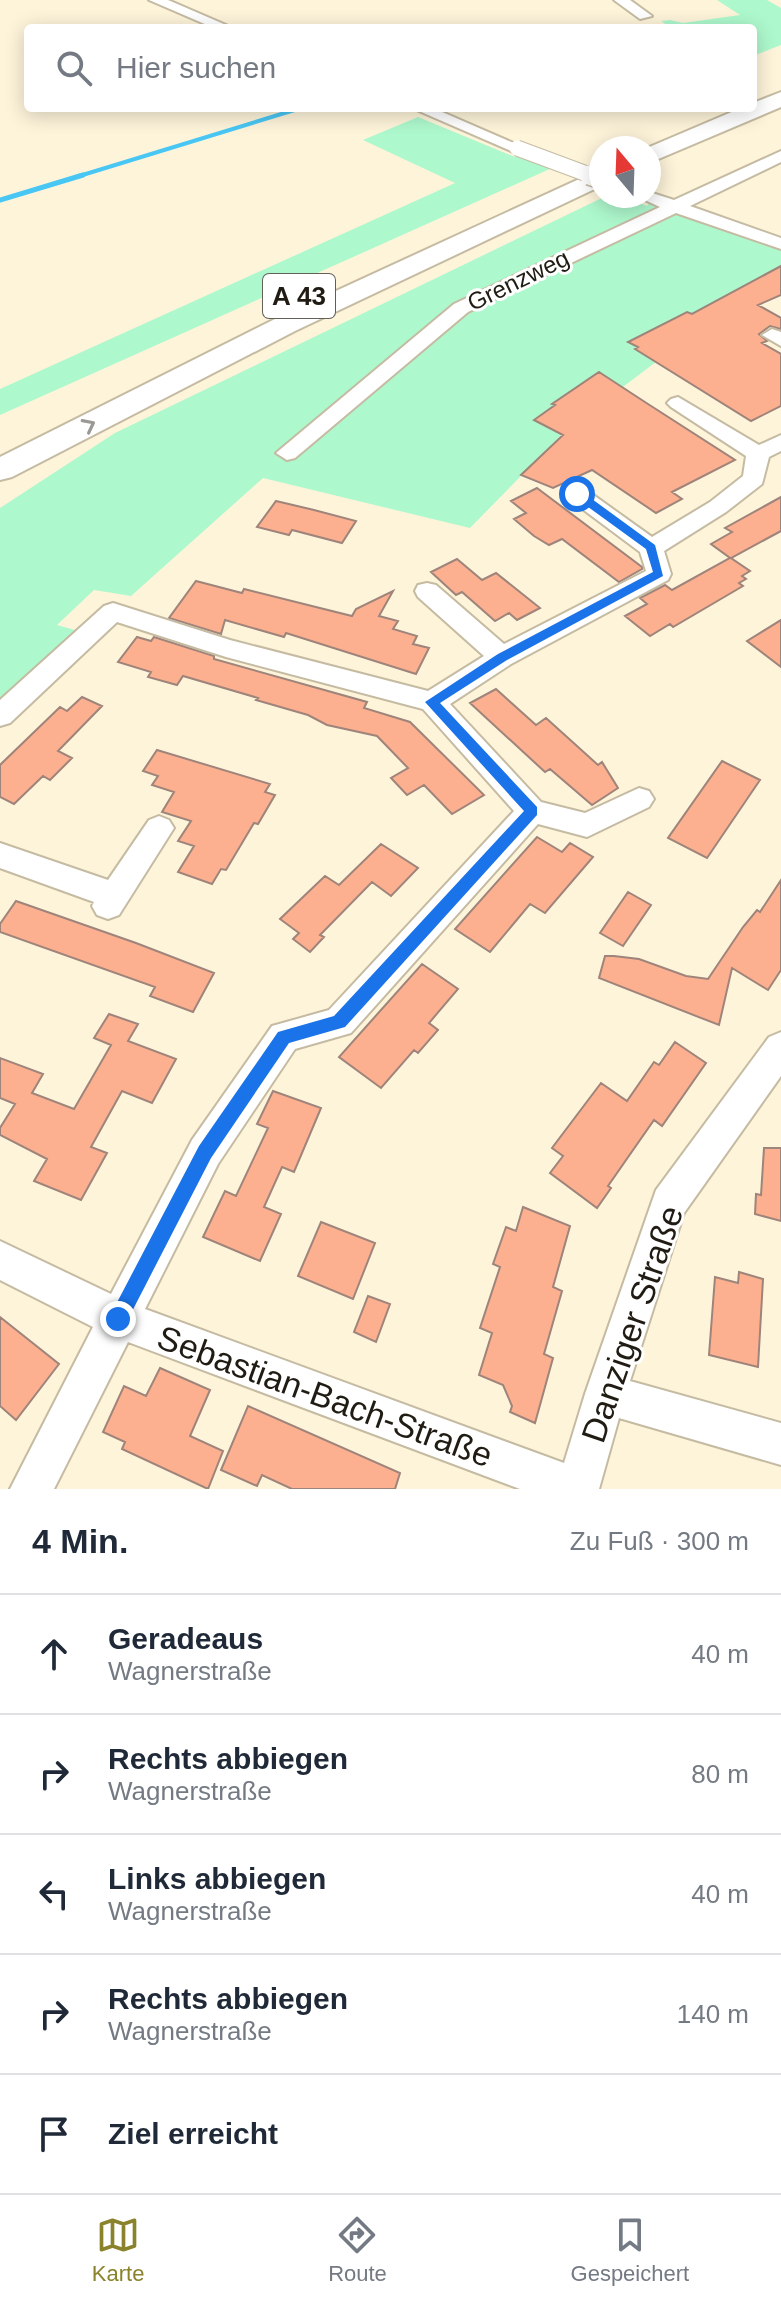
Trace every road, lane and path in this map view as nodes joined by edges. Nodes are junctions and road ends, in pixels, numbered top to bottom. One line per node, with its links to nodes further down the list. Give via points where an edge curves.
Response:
1 (156, 0): 4 (street)
2 (621, 0): 3 (street)
3 (645, 16)
4 (216, 24)
5 (781, 82): 6 (highway)
6 (757, 91)
7 (781, 99): 8 (highway)
8 (757, 109)
9 (430, 112): 16 (street, bridge)
10 (709, 112): 12 (highway)
11 (751, 112): 13 (highway)
12 (652, 136)
13 (661, 151)
14 (781, 156): 19 (street, Grenzweg)
15 (589, 163): 24 (highway, A 43, via 331,280)
16 (589, 174)
17 (589, 184): 24 (highway, A 43, one-way to 17)
18 (661, 202): 19 (street)
19 (672, 207): 20 (street); 23 (street, Grenzweg, via 461,308)
20 (781, 244)
21 (678, 403): 22 (street)
22 (769, 448): 26 (street, via 754,479)
23 (287, 453)
24 (5, 460)
25 (577, 494): 26 (street)
26 (651, 548): 28 (street, via 659,574)
27 (427, 591): 28 (street)
28 (502, 657): 29 (street)
29 (432, 702): 30 (street, via 113,612); 32 (street)
30 (0, 716)
31 (639, 799): 32 (street, via 587,825)
32 (532, 811): 37 (street, via 339,1022 284,1037 205,1152)
33 (159, 828): 34 (street, via 112,901)
34 (0, 855)
35 (781, 1048): 38 (street, Danziger Straße, via 669,1203)
36 (0, 1260): 37 (street, Sebastian-Bach-Straße)
37 (118, 1319): 40 (street); 41 (street, Sebastian-Bach-Straße)
38 (605, 1394): 39 (street); 41 (street, Danziger Straße)
39 (781, 1444)
40 (31, 1489)
41 (578, 1489)

